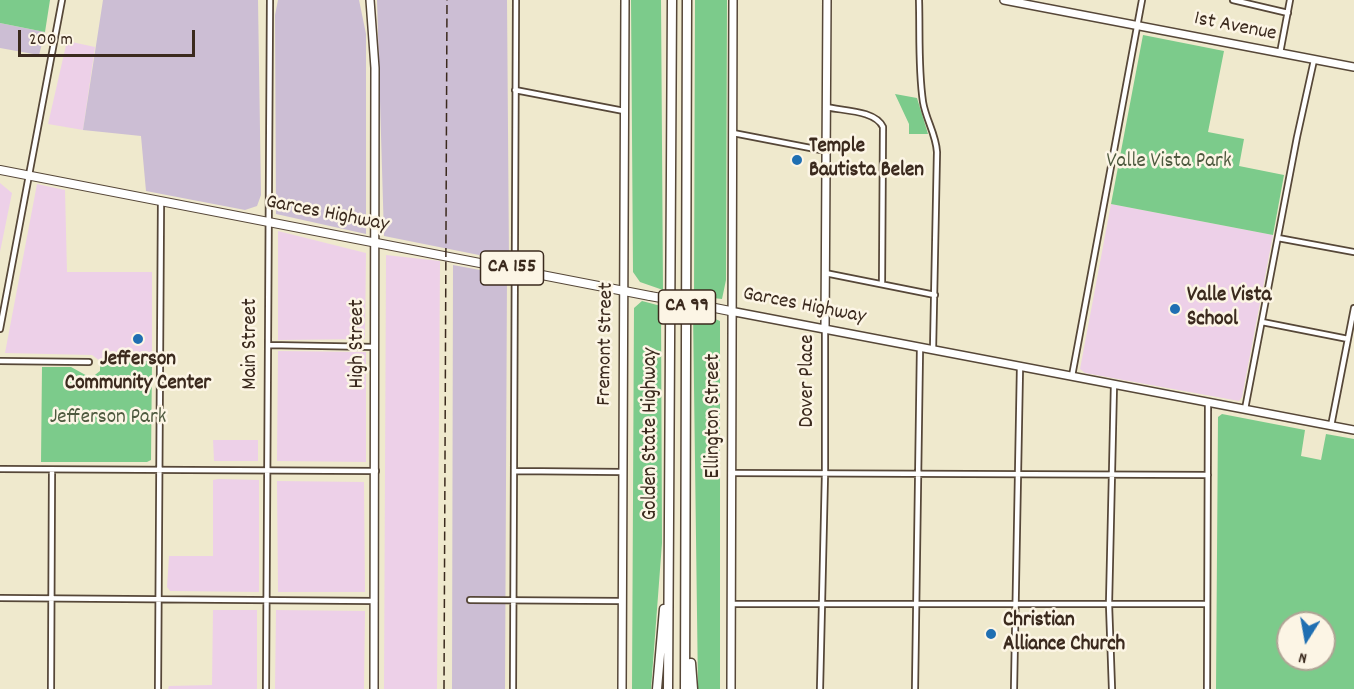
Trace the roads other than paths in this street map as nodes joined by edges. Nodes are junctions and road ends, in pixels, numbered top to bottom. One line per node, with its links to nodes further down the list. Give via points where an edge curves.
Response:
1 (62, 0): 26 (street)
2 (270, 0): 28 (street, Main Street)
3 (370, 0): 30 (street, High Street, via 375,68)
4 (516, 0): 20 (street)
5 (625, 0): 22 (street, Fremont Street)
6 (672, 0): 69 (highway, Golden State Highway / CA 99)
7 (687, 0): 84 (highway, Golden State Highway / CA 99)
8 (734, 0): 23 (street, Ellington Street)
9 (826, 0): 21 (street, Dover Place)
10 (920, 0): 36 (street, via 921,82 936,146)
11 (1004, 0): 16 (street, 1st Avenue)
12 (1142, 0): 16 (street)
13 (1233, 0): 15 (street)
14 (1290, 0): 15 (street)
15 (1288, 13): 17 (street)
16 (1137, 26): 17 (street, 1st Avenue); 50 (street)
17 (1280, 53): 18 (street, 1st Avenue)
18 (1314, 60): 19 (street, 1st Avenue); 29 (street)
19 (1354, 67)
20 (515, 90): 22 (street); 32 (street)
21 (826, 108): 24 (street, Dover Place); 34 (street, via 871,116 883,127)
22 (624, 111): 35 (street, Fremont Street)
23 (733, 133): 24 (street); 38 (street, Ellington Street)
24 (826, 151): 33 (street, Dover Place)
25 (0, 170): 26 (main road, Garces Highway / CA 155)
26 (28, 176): 27 (main road, Garces Highway / CA 155); 40 (street)
27 (161, 201): 28 (main road, Garces Highway / CA 155); 58 (street)
28 (269, 222): 30 (main road, Garces Highway / CA 155); 43 (street, Main Street)
29 (1278, 238): 31 (street); 39 (street)
30 (375, 242): 32 (main road, Garces Highway / CA 155); 44 (street, High Street)
31 (1354, 252)
32 (515, 269): 35 (main road, Garces Highway / CA 155); 61 (street)
33 (825, 273): 34 (street); 41 (street, Dover Place)
34 (882, 284): 36 (street)
35 (625, 291): 38 (main road, Garces Highway / CA 155, bridge); 62 (street, Fremont Street)
36 (935, 294): 46 (street)
37 (1354, 308): 42 (street)
38 (730, 311): 41 (street, Garces Highway); 63 (street, Ellington Street)
39 (1262, 322): 42 (street); 53 (street)
40 (0, 329)
41 (825, 329): 45 (street, Garces Highway); 64 (street, Dover Place)
42 (1348, 339): 54 (street)
43 (268, 345): 44 (street); 59 (street, Main Street)
44 (375, 346): 60 (street, High Street)
45 (920, 348): 46 (street, Garces Highway); 65 (street)
46 (933, 350): 49 (street, Garces Highway)
47 (0, 361): 48 (street)
48 (89, 362)
49 (1020, 367): 50 (street, Garces Highway); 66 (street)
50 (1072, 376): 51 (street, Garces Highway)
51 (1114, 384): 52 (street, Garces Highway); 67 (street)
52 (1208, 402): 53 (street, Garces Highway); 68 (street)
53 (1245, 410): 54 (street, Garces Highway)
54 (1331, 426): 55 (street, Garces Highway)
55 (1354, 430)
56 (0, 469): 57 (street)
57 (52, 470): 58 (street); 71 (street)
58 (159, 470): 59 (street); 72 (street)
59 (268, 471): 60 (street); 74 (street, Main Street)
60 (376, 471): 75 (street, High Street)
61 (514, 471): 62 (street); 76 (street)
62 (622, 472): 77 (street, Fremont Street)
63 (731, 473): 64 (street); 80 (street, Ellington Street)
64 (825, 474): 65 (street); 78 (street, Dover Place)
65 (919, 474): 66 (street); 79 (street)
66 (1020, 474): 67 (street); 81 (street)
67 (1114, 475): 68 (street); 82 (street)
68 (1208, 475): 83 (street)
69 (669, 564): 91 (highway); 92 (highway, Golden State Highway / CA 99)
70 (0, 598): 71 (street)
71 (51, 600): 72 (street); 85 (street)
72 (158, 600): 74 (street); 86 (street)
73 (470, 600): 76 (street)
74 (267, 601): 75 (street); 87 (street, Main Street)
75 (375, 601): 88 (street, High Street)
76 (513, 601): 77 (street); 89 (street)
77 (621, 601): 90 (street, Fremont Street)
78 (821, 603): 79 (street); 80 (street); 96 (street, Dover Place)
79 (915, 603): 81 (street); 97 (street)
80 (731, 604): 95 (street, Ellington Street)
81 (1015, 604): 82 (street); 98 (street)
82 (1110, 604): 83 (street); 99 (street)
83 (1207, 604): 100 (street)
84 (687, 614): 93 (highway, Golden State Highway / CA 99); 94 (highway)
85 (51, 689)
86 (158, 689)
87 (266, 689)
88 (374, 689)
89 (513, 689)
90 (622, 689)
91 (657, 689)
92 (668, 689)
93 (686, 689)
94 (693, 689)
95 (731, 689)
96 (820, 689)
97 (915, 689)
98 (1014, 689)
99 (1112, 689)
100 (1207, 689)

